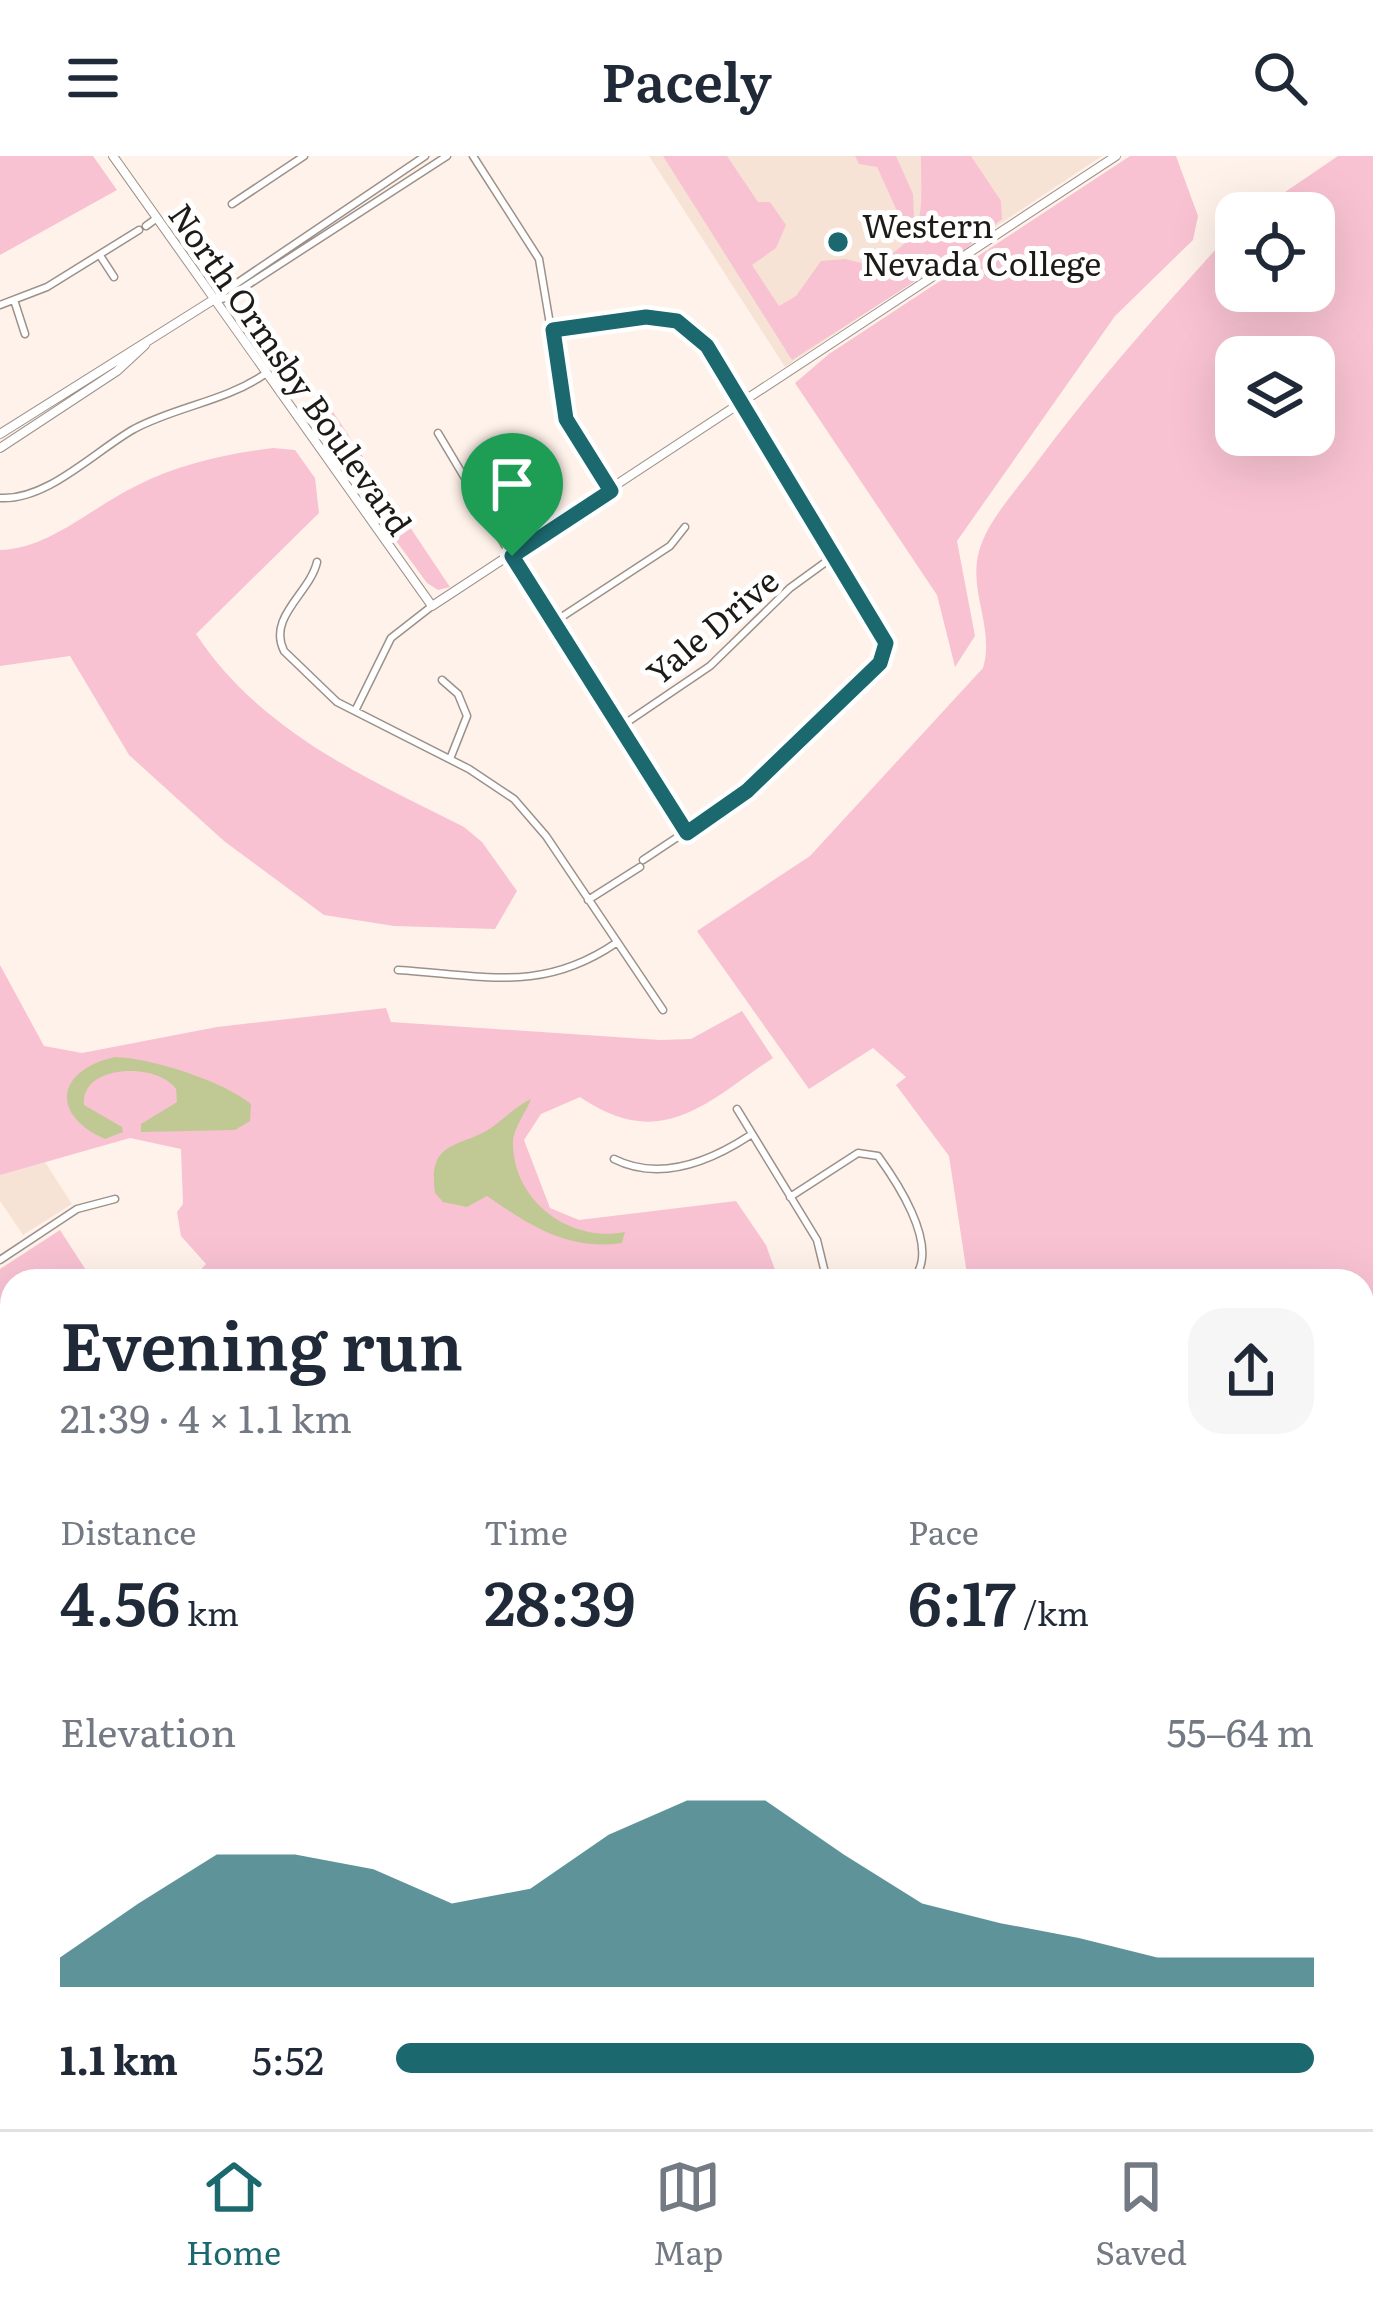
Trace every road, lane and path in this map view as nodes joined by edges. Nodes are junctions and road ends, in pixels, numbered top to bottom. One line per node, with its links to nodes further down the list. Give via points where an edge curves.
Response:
1 (113, 156): 8 (street, North Ormsby Boulevard)
2 (304, 156): 7 (street)
3 (425, 156): 11 (street)
4 (447, 156): 11 (street, via 230,297)
5 (473, 156): 14 (street, via 538,259)
6 (1116, 156): 18 (street)
7 (232, 204)
8 (157, 218): 9 (street); 11 (street, North Ormsby Boulevard)
9 (101, 256): 10 (street); 12 (street)
10 (114, 277)
11 (213, 300): 16 (street); 17 (street, North Ormsby Boulevard)
12 (15, 301): 13 (street); 15 (street)
13 (0, 305)
14 (553, 330): 18 (street, via 646,317 677,321 697,333); 22 (street, via 566,419)
15 (25, 334)
16 (150, 340): 19 (street); 21 (street)
17 (265, 374): 23 (street, via 230,397 134,429 32,492); 28 (street, North Ormsby Boulevard)
18 (746, 403): 22 (street); 26 (street)
19 (0, 434)
20 (438, 434): 25 (street)
21 (0, 448)
22 (611, 491): 25 (street)
23 (0, 498)
24 (685, 527): 29 (street, via 670,546)
25 (512, 556): 28 (street); 29 (street)
26 (834, 556): 32 (street, Yale Drive, via 710,666); 34 (street, via 886,643 880,663 747,791)
27 (317, 562): 31 (street, via 279,641)
28 (432, 606): 31 (street, via 391,638)
29 (554, 622): 32 (street)
30 (442, 680): 33 (street, via 466,716)
31 (354, 712): 33 (street)
32 (617, 728): 34 (street)
33 (450, 759): 35 (street, via 514,799)
34 (687, 833): 35 (street)
35 (588, 900): 36 (street)
36 (616, 943): 37 (street, via 577,969 535,979); 38 (street)
37 (398, 970)
38 (663, 1010)
39 (736, 1109): 40 (street)
40 (749, 1136): 41 (street, via 686,1166); 42 (street)
41 (614, 1160)
42 (790, 1197): 45 (street, via 817,1240); 46 (street, via 858,1153 878,1156 905,1198)
43 (115, 1199): 44 (street, via 77,1209)
44 (0, 1260)
45 (824, 1269)
46 (919, 1269)

